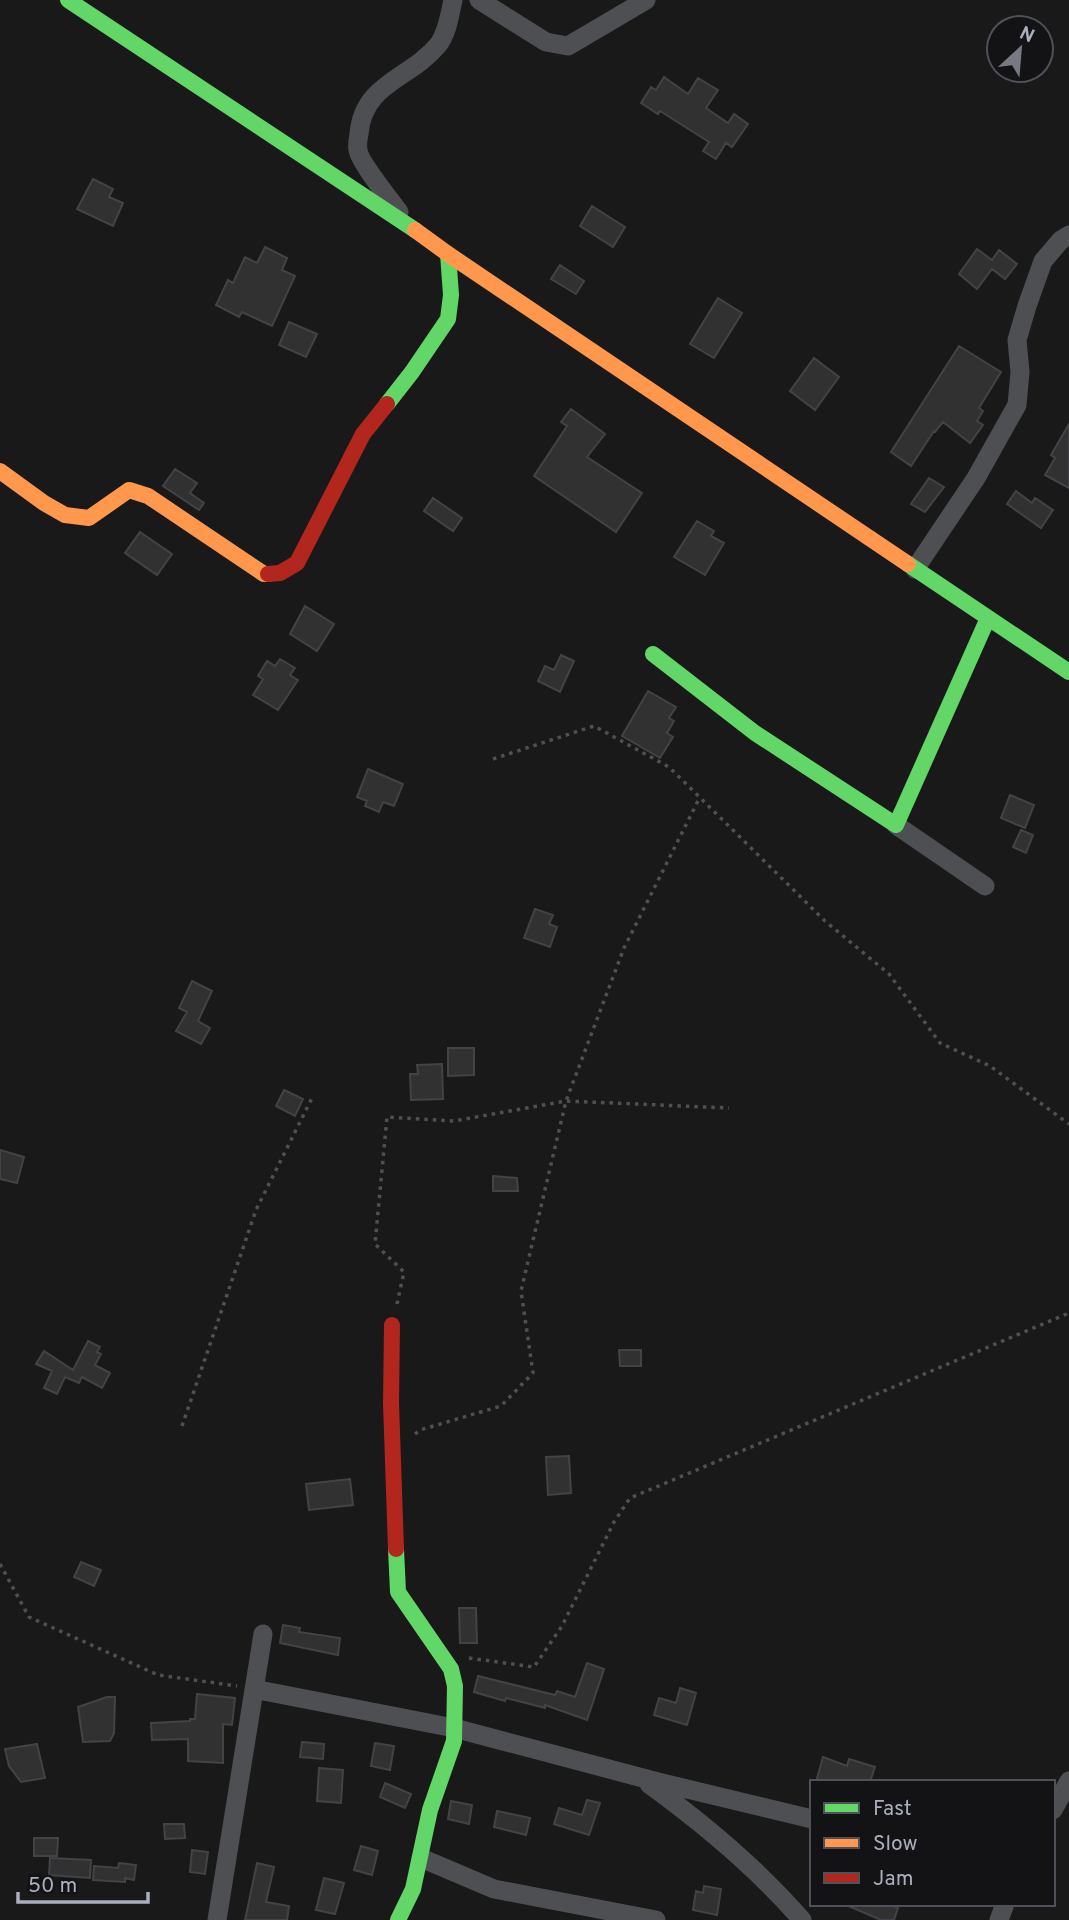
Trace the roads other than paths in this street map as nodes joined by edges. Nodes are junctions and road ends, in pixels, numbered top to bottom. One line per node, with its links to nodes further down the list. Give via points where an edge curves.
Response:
1 (68, 0): 5 (street)
2 (452, 0): 5 (street, via 440,44 418,65 380,89 359,125 357,152)
3 (479, 0): 4 (street, via 546,42 568,46)
4 (646, 0)
5 (405, 222): 7 (street)
6 (1069, 235): 9 (street, via 1043,261 1027,306 1017,341 1017,405 994,449)
7 (448, 254): 8 (street, via 448,319 363,434 297,563 280,573 264,574 148,496 129,490 89,518 65,515); 9 (street)
8 (0, 471)
9 (915, 569): 10 (street)
10 (988, 618): 12 (street); 13 (street)
11 (653, 654): 13 (street, via 755,733)
12 (1069, 672)
13 (897, 825): 14 (street)
14 (985, 886)
15 (392, 1325): 18 (street, via 398,1592 451,1669)
16 (263, 1634): 17 (street)
17 (254, 1689): 18 (street); 24 (street)
18 (454, 1728): 19 (street); 23 (street)
19 (642, 1778): 22 (street); 27 (street, via 698,1819)
20 (1069, 1782): 21 (street)
21 (1055, 1806)
22 (810, 1819)
23 (421, 1858): 25 (street); 26 (street, via 494,1889)
24 (217, 1920)
25 (398, 1920)
26 (656, 1920)
27 (802, 1920)

